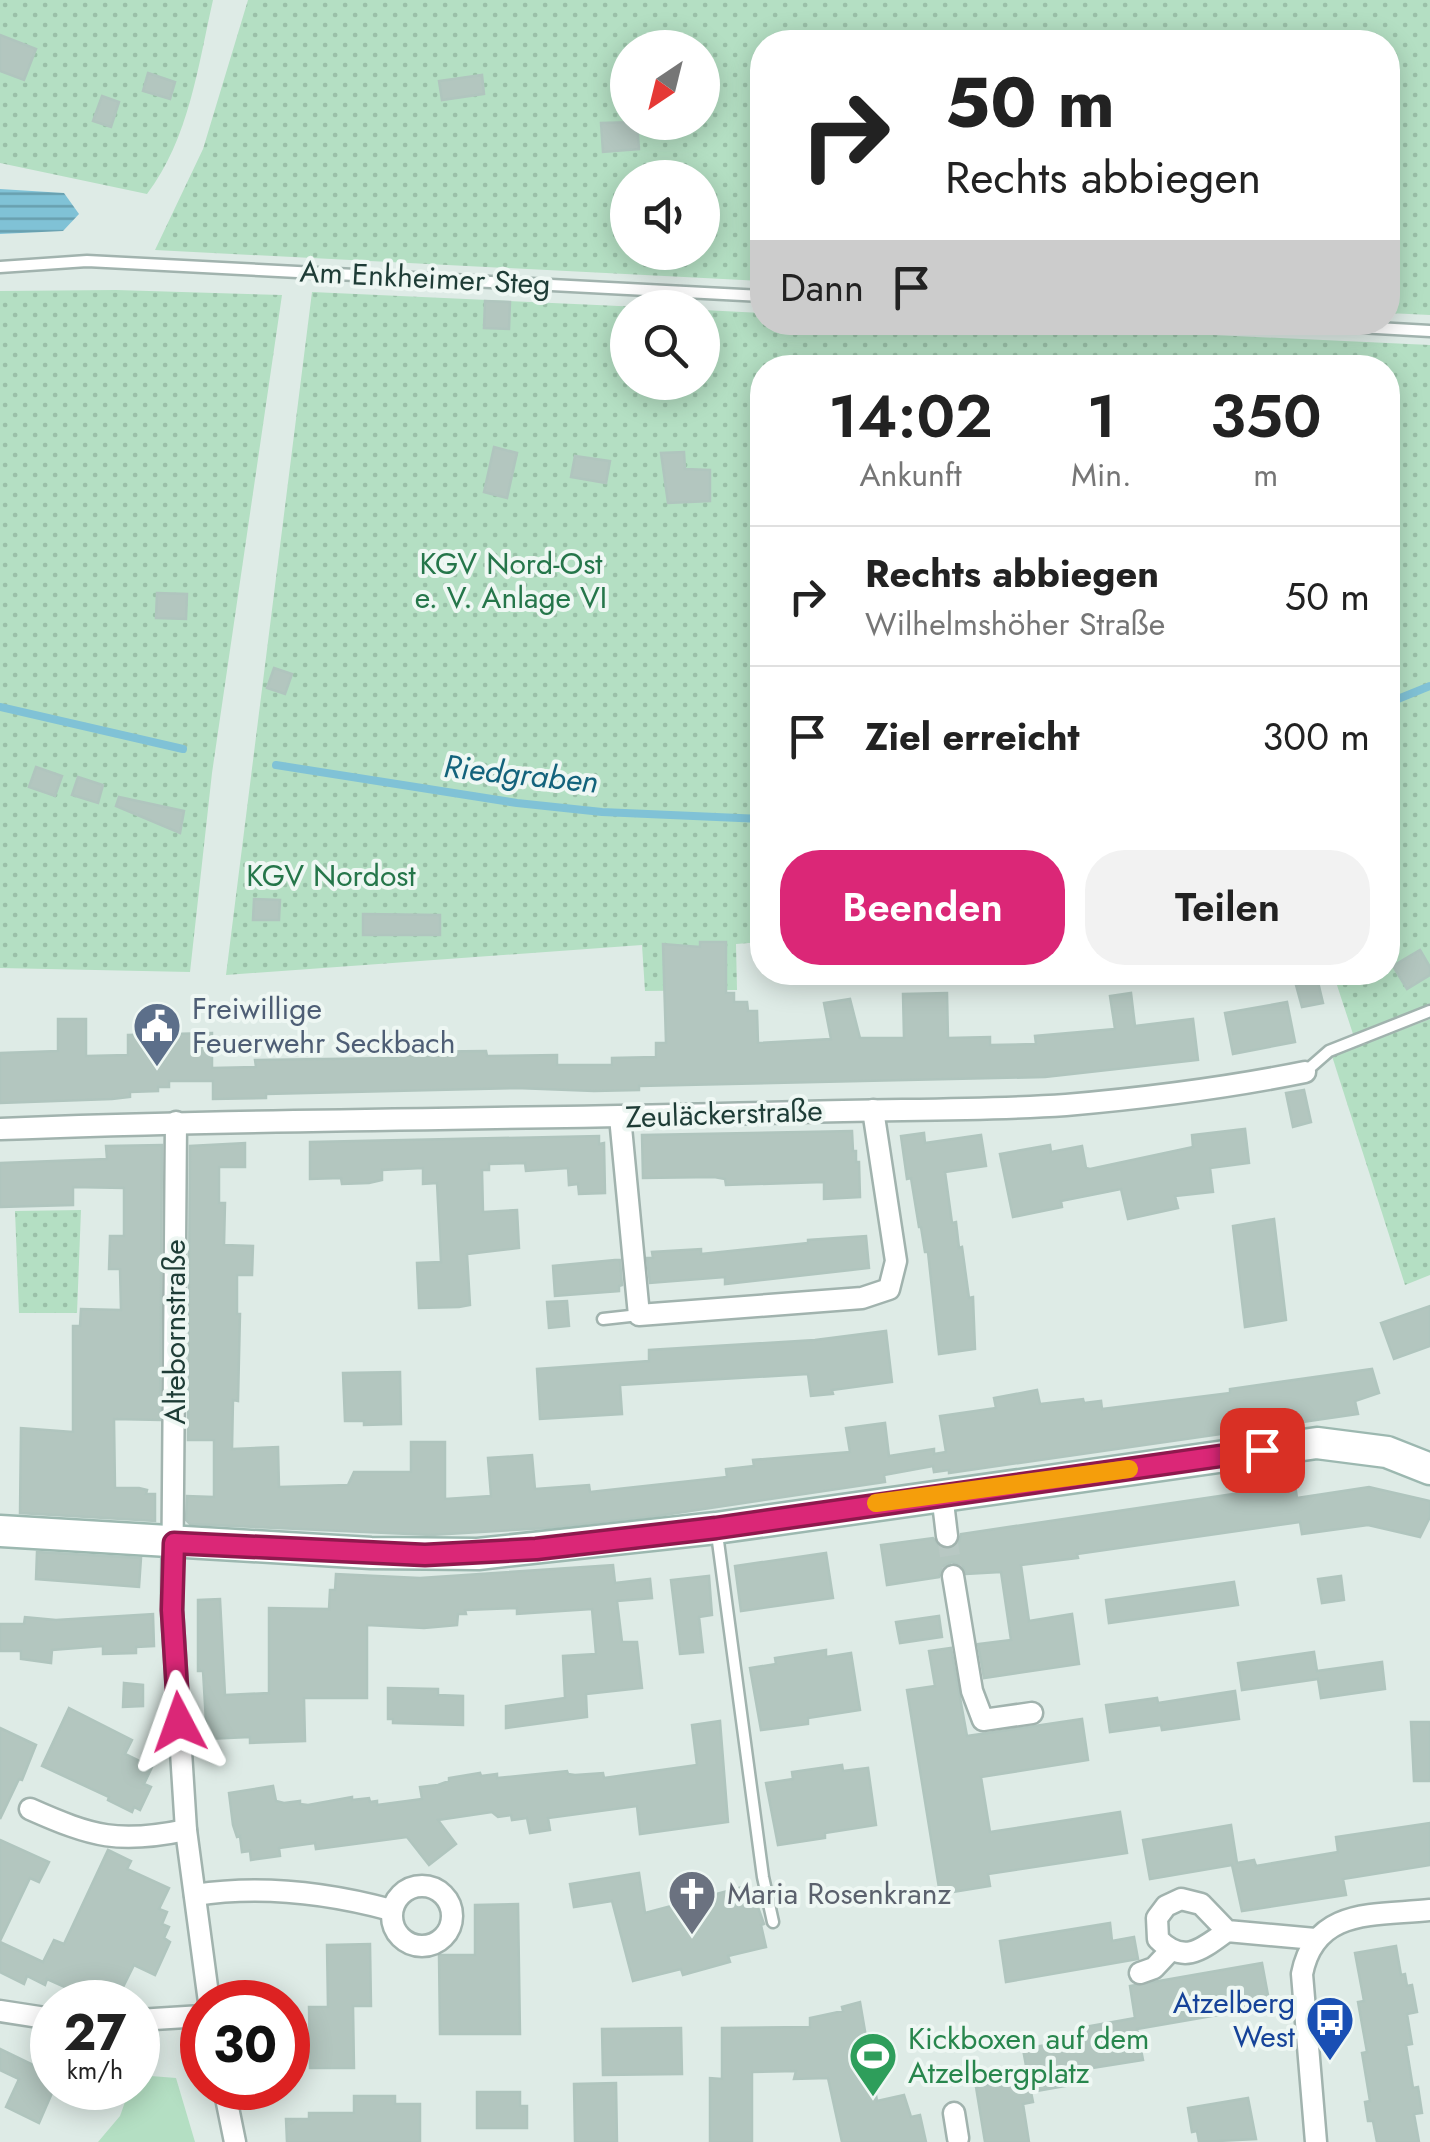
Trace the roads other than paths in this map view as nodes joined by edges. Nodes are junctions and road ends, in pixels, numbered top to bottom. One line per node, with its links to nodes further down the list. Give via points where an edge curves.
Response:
1 (0, 267): 2 (lane, Am Enkheimer Steg, via 87,261)
2 (750, 295)
3 (1400, 329): 4 (lane)
4 (1430, 331)
5 (1430, 1011): 6 (lane, Zeuläckerstraße, via 1329,1051)
6 (1305, 1072): 7 (street, Zeuläckerstraße, via 1066,1104)
7 (874, 1110): 8 (street, Zeuläckerstraße); 11 (street, via 896,1260 890,1289 862,1298)
8 (620, 1117): 9 (street, Zeuläckerstraße); 11 (street)
9 (176, 1122): 10 (street, Zeuläckerstraße); 18 (street, Altebornstraße)
10 (0, 1129)
11 (639, 1316): 12 (lane)
12 (603, 1319)
13 (1430, 1470): 14 (main road, via 1386,1452 1316,1442)
14 (942, 1494): 15 (main road); 17 (street)
15 (716, 1528): 18 (main road, via 425,1555); 26 (lane)
16 (0, 1530): 18 (main road)
17 (947, 1536)
18 (174, 1543): 22 (street, Altebornstraße)
19 (953, 1576): 20 (street, via 983,1720)
20 (1032, 1712)
21 (30, 1809): 22 (street, via 119,1839)
22 (186, 1830): 23 (street, Altebornstraße)
23 (195, 1895): 24 (street, via 285,1892); 31 (street, Altebornstraße)
24 (391, 1910)
25 (1430, 1910): 28 (street, via 1348,1920)
26 (773, 1922)
27 (1227, 1931): 28 (street); 29 (street, via 1188,1954); 29 (street, via 1201,1904 1181,1899 1156,1918 1158,1939)
28 (1315, 1939): 38 (street, via 1302,1974)
29 (1170, 1951): 30 (street)
30 (1140, 1973)
31 (206, 1980)
32 (0, 2011): 33 (street)
33 (30, 2016)
34 (228, 2110): 37 (street)
35 (954, 2113): 36 (street)
36 (958, 2138)
37 (235, 2142)
38 (1316, 2142)

